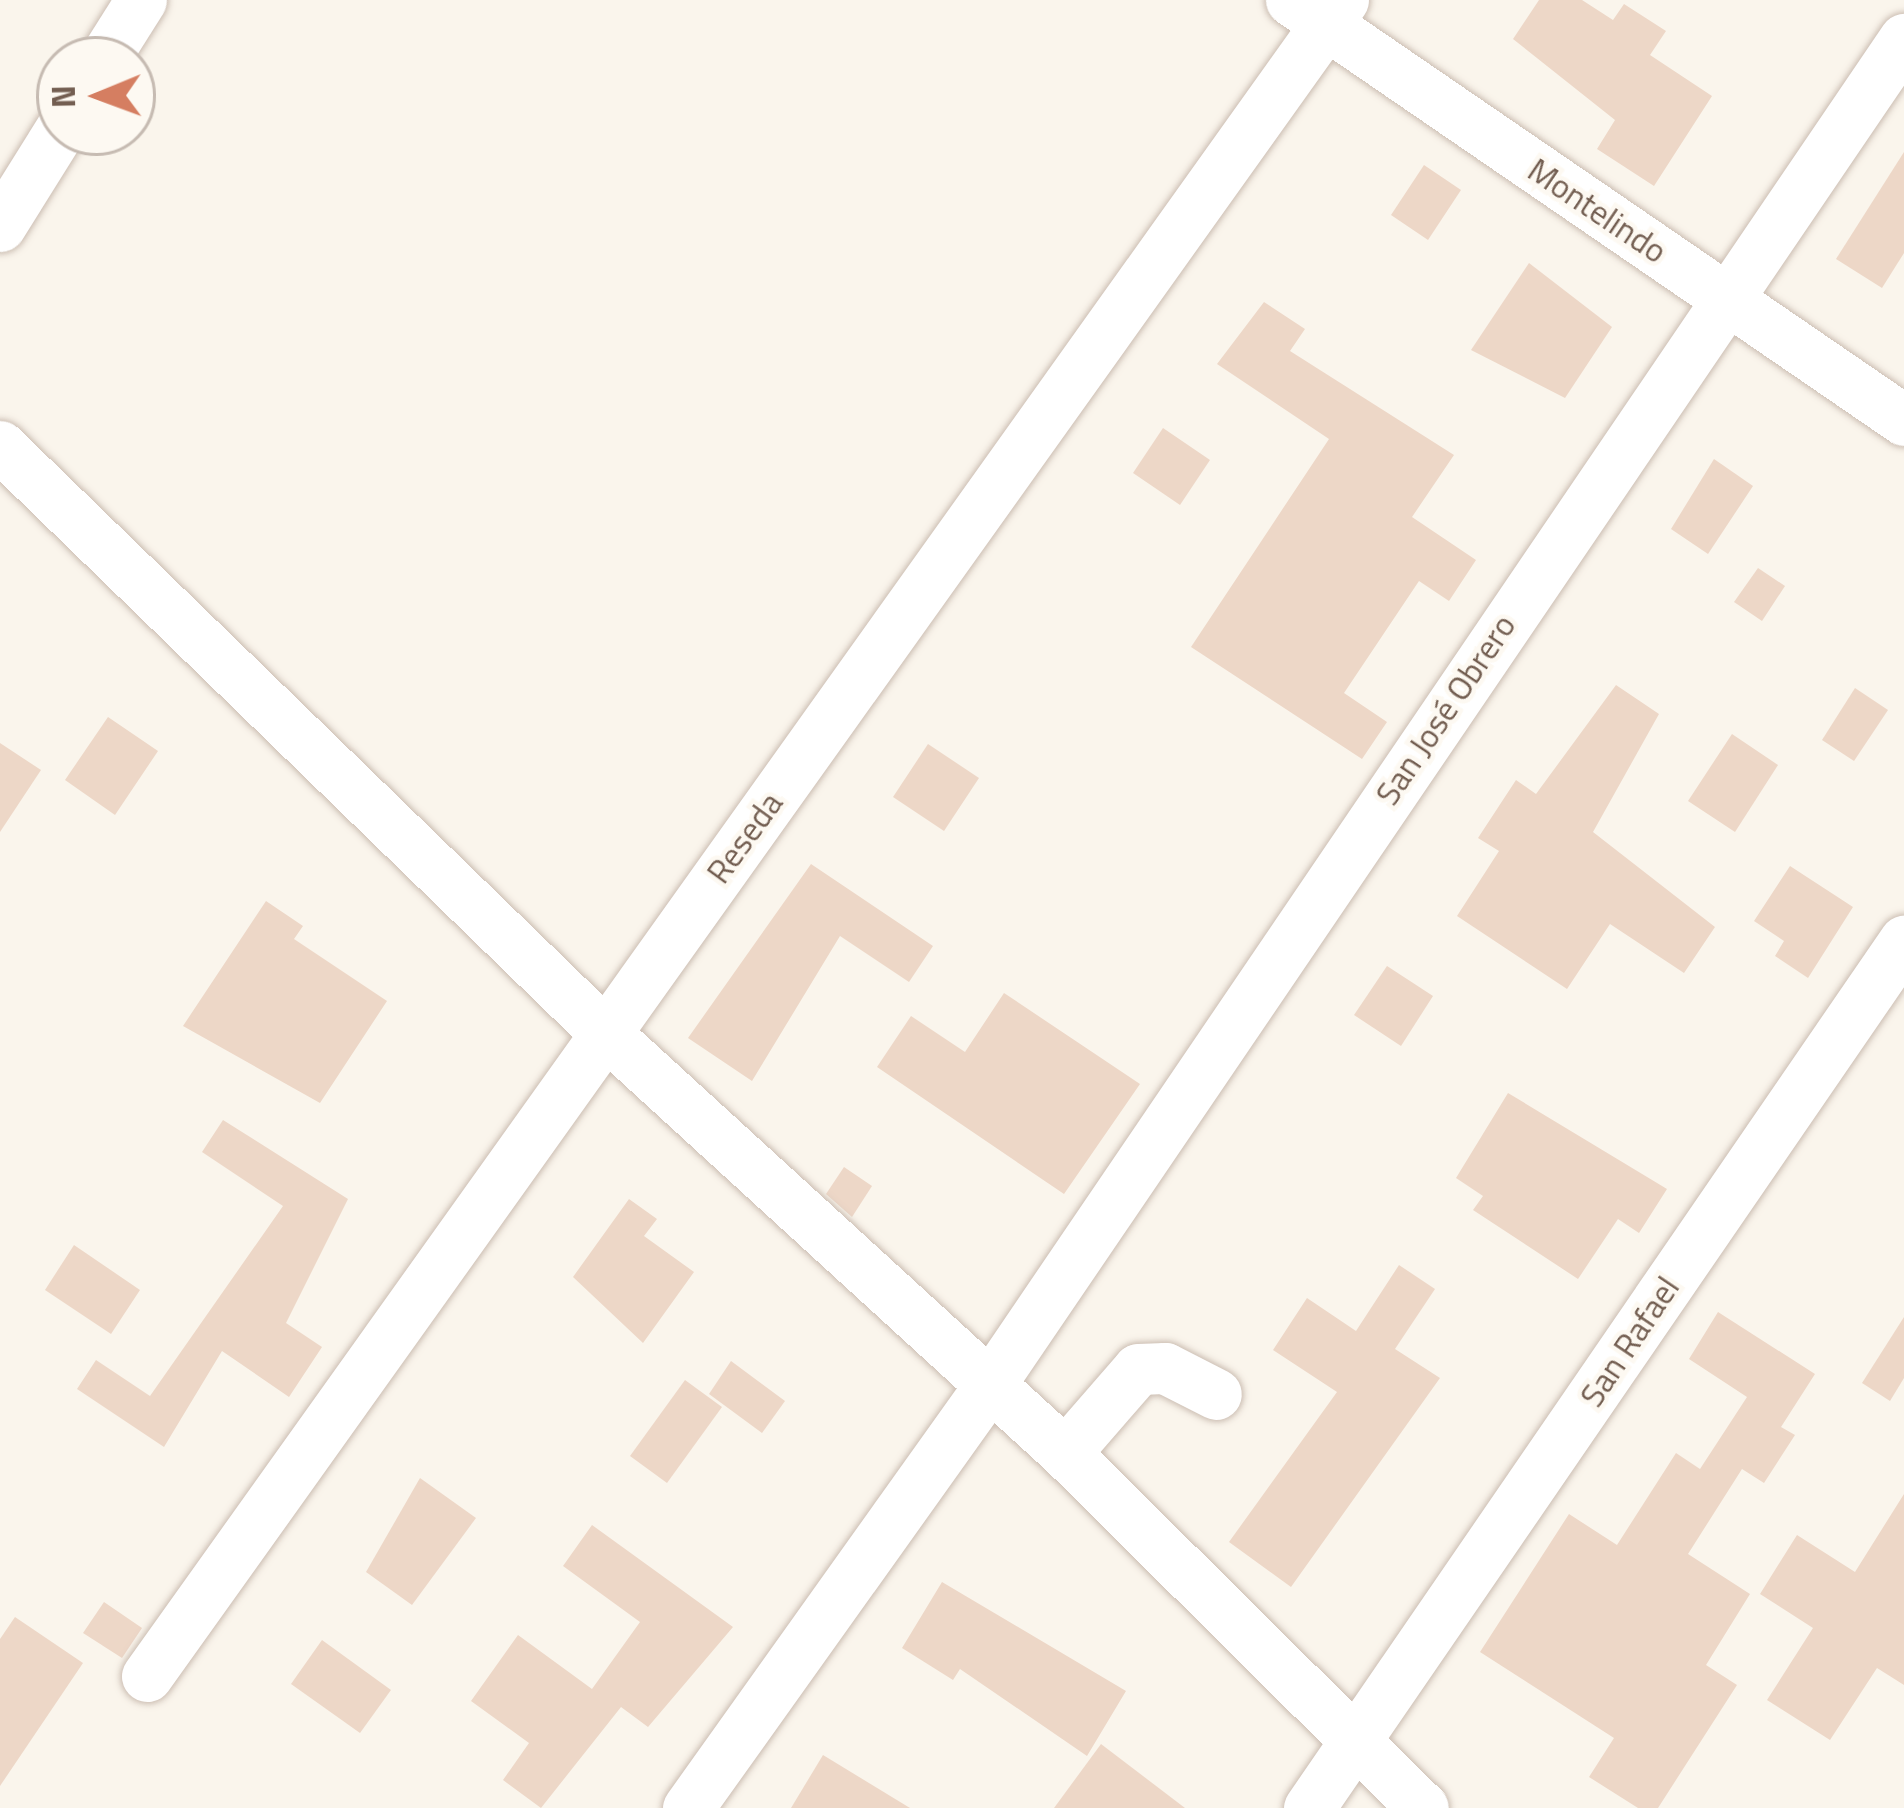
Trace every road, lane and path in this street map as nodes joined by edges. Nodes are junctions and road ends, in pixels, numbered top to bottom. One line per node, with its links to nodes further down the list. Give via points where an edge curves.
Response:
1 (141, 0): 3 (street)
2 (1320, 8): 7 (street, Montelindo); 11 (street, Reseda)
3 (119, 36)
4 (1904, 39): 7 (street, San José Obrero)
5 (44, 156): 6 (street)
6 (0, 226)
7 (1724, 298): 8 (street, Montelindo); 12 (street, San José Obrero)
8 (1904, 420)
9 (0, 446): 11 (street)
10 (1904, 941): 16 (street, San Rafael)
11 (605, 1032): 12 (street); 15 (street, Reseda)
12 (991, 1383): 14 (street); 17 (street, San José Obrero)
13 (1216, 1394): 14 (street, via 1166,1368 1138,1369)
14 (1065, 1453): 16 (street)
15 (147, 1676)
16 (1355, 1743): 18 (street, San Rafael); 19 (street)
17 (688, 1808)
18 (1309, 1808)
19 (1423, 1808)

